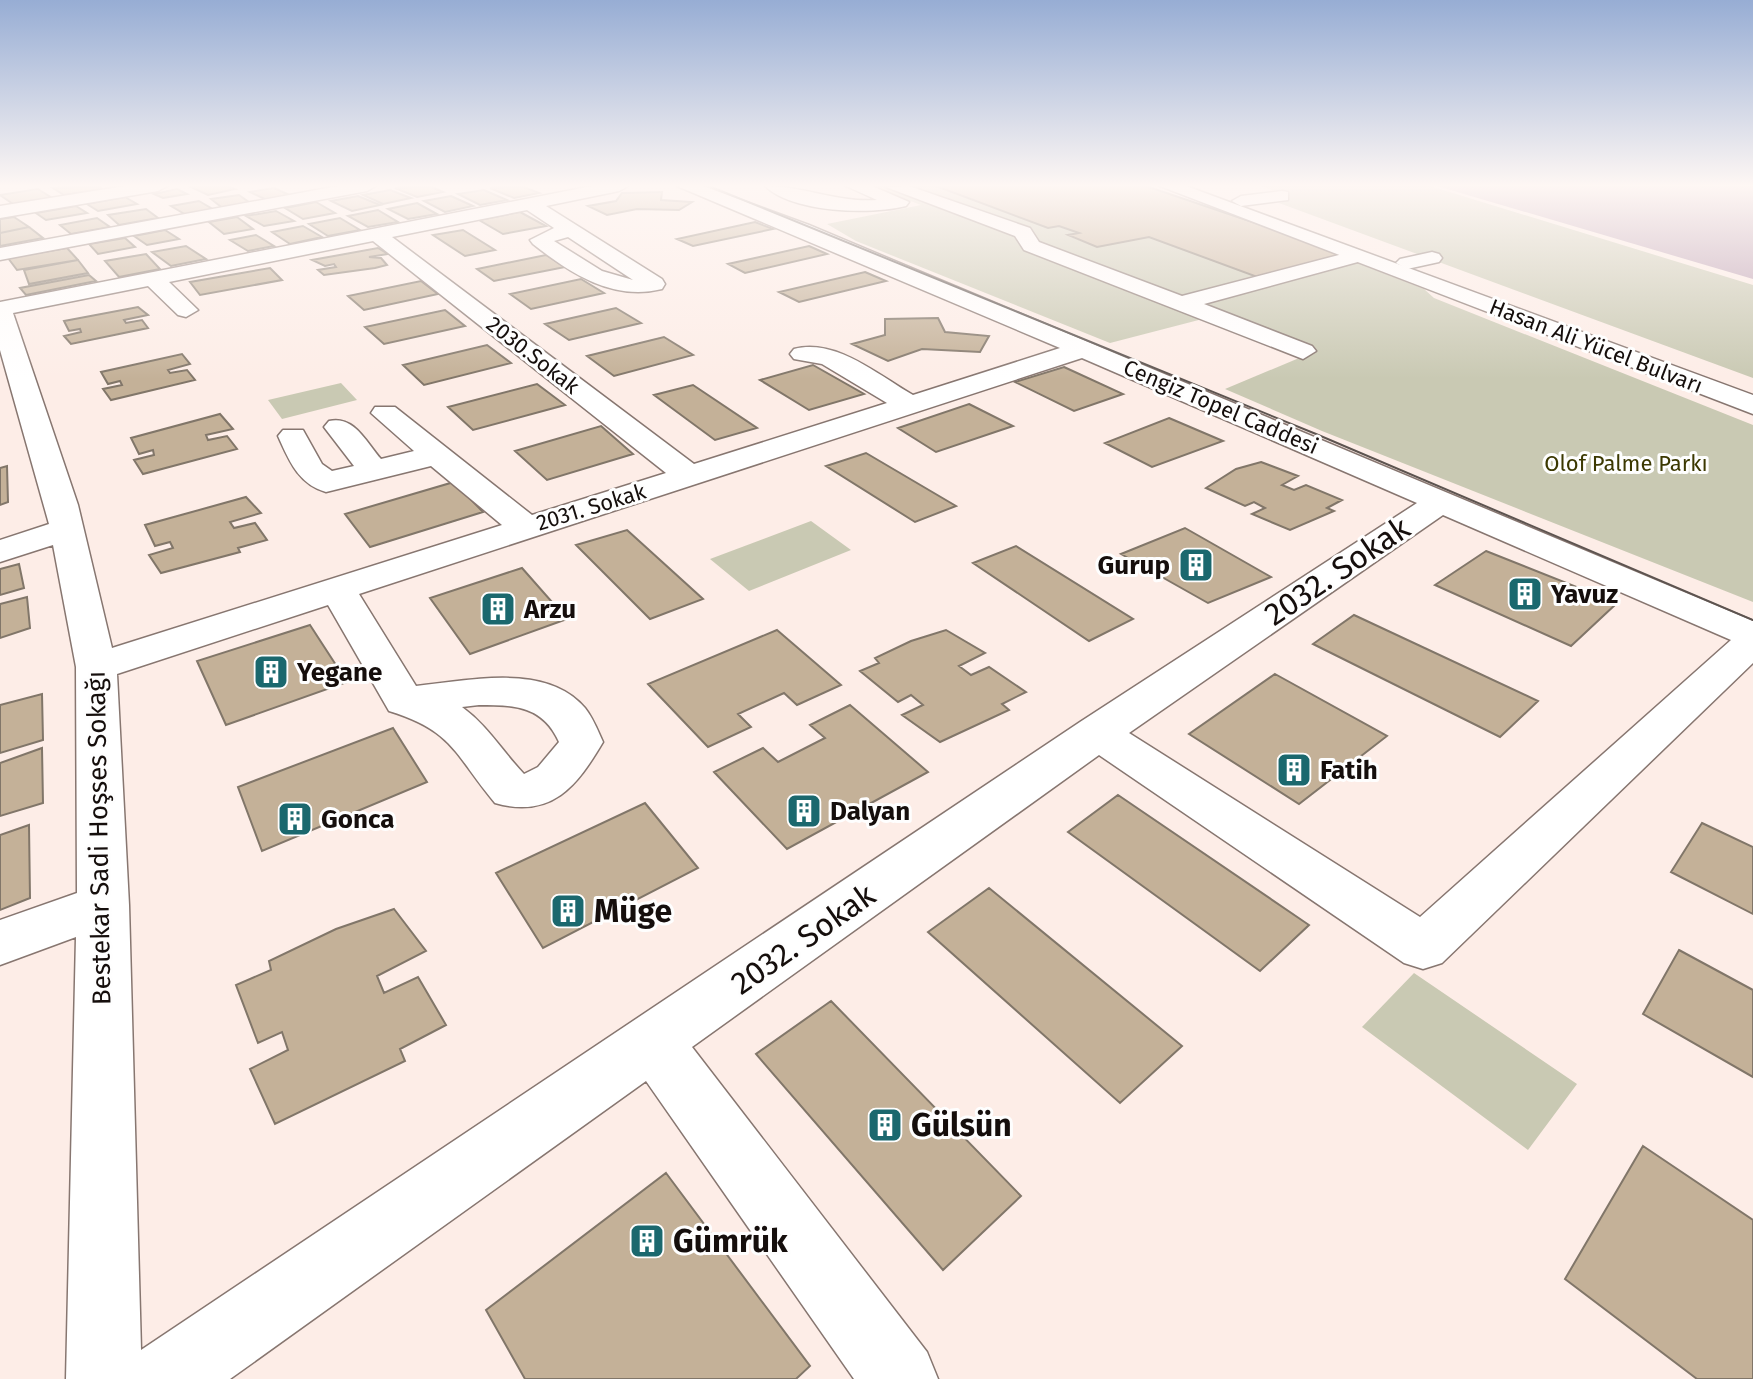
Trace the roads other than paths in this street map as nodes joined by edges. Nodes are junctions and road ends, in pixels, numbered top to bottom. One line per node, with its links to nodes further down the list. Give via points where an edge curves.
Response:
1 (20, 250): 9 (street)
2 (212, 250): 12 (street)
3 (294, 250): 12 (street)
4 (397, 250): 29 (street, 2030.Sokak)
5 (853, 250): 18 (street, Cengiz Topel Caddesi)
6 (1042, 250): 15 (street)
7 (1343, 250): 10 (main road, Hasan Ali Yücel Bulvarı)
8 (1373, 250): 13 (main road, Hasan Ali Yücel Bulvarı)
9 (0, 254)
10 (1358, 256): 15 (street); 23 (main road, Hasan Ali Yücel Bulvarı)
11 (1432, 258): 13 (street)
12 (230, 263): 14 (street)
13 (1407, 263): 21 (main road, Hasan Ali Yücel Bulvarı)
14 (152, 278): 16 (street); 17 (street)
15 (1181, 303): 19 (street)
16 (0, 309): 31 (street, Bestekar Sadi Hoşses Sokağı)
17 (186, 310)
18 (1086, 348): 22 (street, 2031. Sokak); 30 (street, Cengiz Topel Caddesi)
19 (1303, 351)
20 (803, 354): 22 (street, via 829,357)
21 (1753, 391)
22 (910, 405): 29 (street, 2031. Sokak)
23 (1753, 405)
24 (385, 413): 27 (street)
25 (339, 427): 28 (street)
26 (293, 436): 28 (street, via 309,469 326,482)
27 (437, 455): 28 (street); 33 (street)
28 (375, 472)
29 (690, 476): 33 (street, 2031. Sokak)
30 (1442, 501): 36 (street, Cengiz Topel Caddesi); 40 (street, 2032. Sokak)
31 (65, 517): 32 (street); 34 (street); 38 (street, Bestekar Sadi Hoşses Sokağı)
32 (0, 526)
33 (525, 527): 35 (street, 2031. Sokak)
34 (0, 551)
35 (337, 588): 38 (street, 2031. Sokak); 39 (street)
36 (1753, 635)
37 (1753, 641): 40 (street, via 1423,947)
38 (96, 667): 41 (street, Bestekar Sadi Hoşses Sokağı)
39 (404, 701)
40 (1096, 732): 43 (street, 2032. Sokak)
41 (103, 905): 42 (street); 44 (street, Bestekar Sadi Hoşses Sokağı)
42 (0, 943)
43 (654, 1044): 45 (street, 2032. Sokak); 46 (street)
44 (104, 1379)
45 (165, 1379)
46 (900, 1379)

